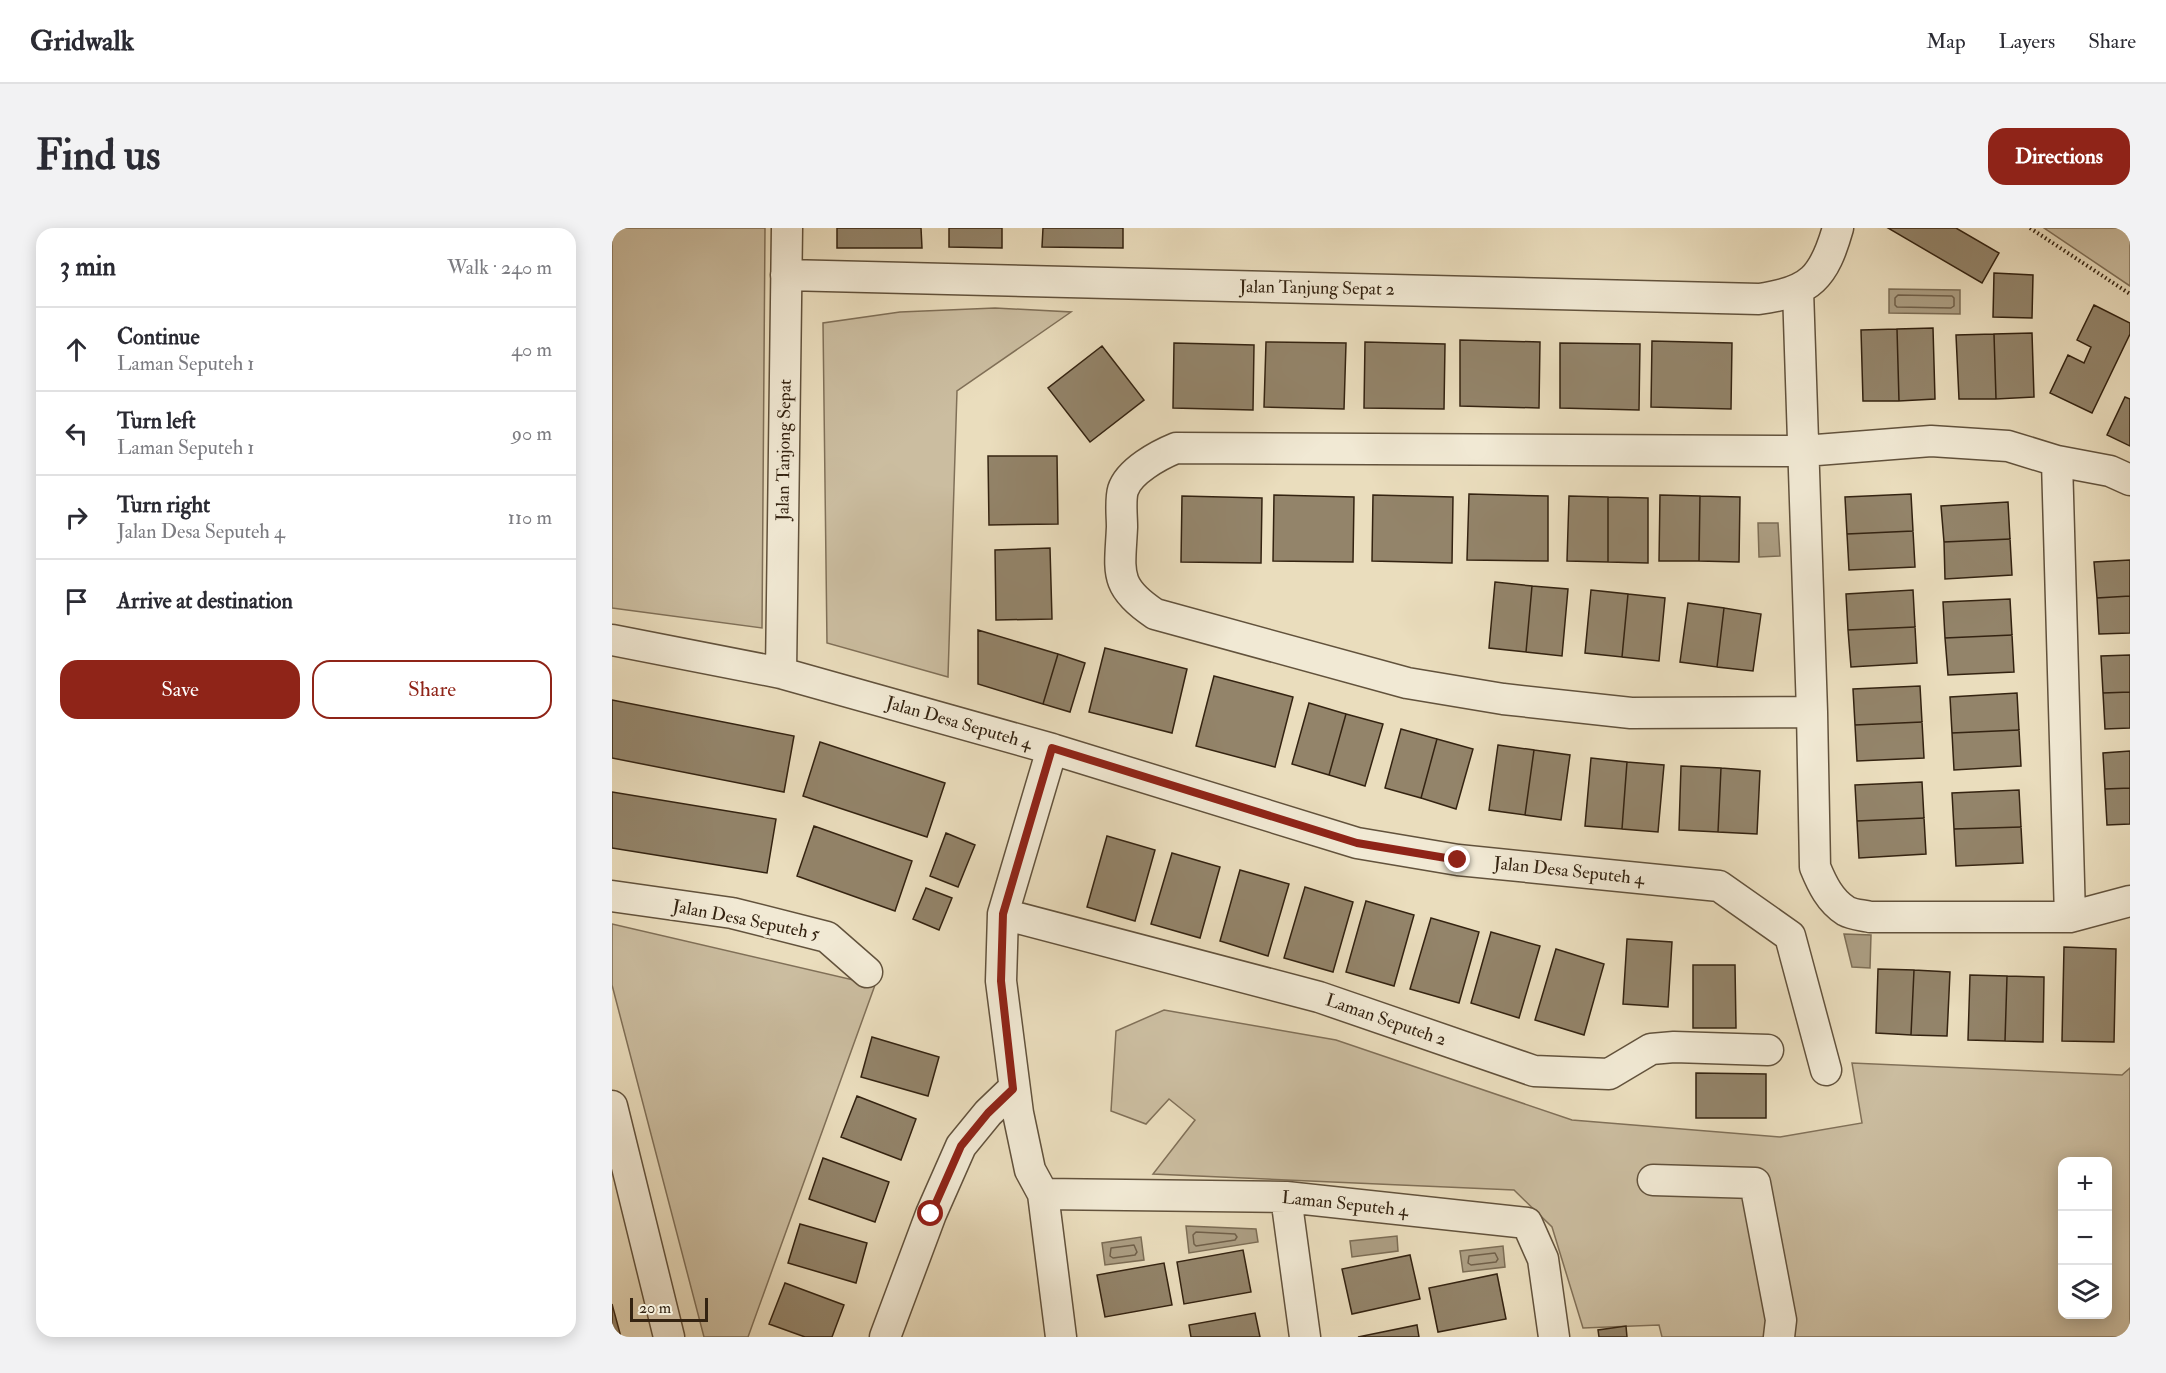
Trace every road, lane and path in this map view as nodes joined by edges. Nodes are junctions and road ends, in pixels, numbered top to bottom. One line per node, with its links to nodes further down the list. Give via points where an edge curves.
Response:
1 (787, 228): 4 (street, Jalan Tanjong Sepat)
2 (2030, 228): 6 (path)
3 (1834, 242): 5 (street, Jalan Tanjung Sepat 2, via 1821,271)
4 (786, 275): 5 (street, Jalan Tanjung Sepat 2, via 1759,299); 11 (street, Jalan Tanjong Sepat)
5 (1798, 290): 7 (street)
6 (2130, 294)
7 (1804, 451): 8 (street, via 1931,441 2008,446); 12 (street); 12 (street, via 1176,448 1139,469 1123,489 1120,574 1138,603 1155,614 1407,683 1503,699 1631,713)
8 (2057, 461): 9 (street, via 2110,471); 17 (street)
9 (2130, 480)
10 (612, 640): 11 (street, Jalan Desa Seputeh 4)
11 (782, 673): 13 (street, Jalan Desa Seputeh 4)
12 (1812, 712): 17 (street, via 1815,867 1828,893 1847,912 1870,917)
13 (1052, 748): 16 (street); 20 (street, Jalan Desa Seputeh 4, via 1357,843 1458,860 1719,886 1790,936)
14 (612, 896): 18 (street, Jalan Desa Seputeh 5, via 732,913 827,937)
15 (2130, 901): 17 (street)
16 (1003, 914): 19 (street, Laman Seputeh 2, via 1319,997 1534,1071 1609,1074 1652,1049 1674,1047); 21 (street, via 1001,981)
17 (2070, 917)
18 (867, 972)
19 (1768, 1050)
20 (1826, 1070)
21 (1013, 1089): 24 (street, via 1030,1170); 27 (street, via 961,1146)
22 (612, 1106): 26 (street)
23 (1653, 1180): 31 (street, via 1755,1183 1781,1320)
24 (1043, 1194): 25 (street, Laman Seputeh 4); 28 (street)
25 (1286, 1197): 29 (street); 30 (street, Laman Seputeh 4, via 1527,1223 1543,1259)
26 (669, 1337)
27 (885, 1337)
28 (1061, 1337)
29 (1305, 1337)
30 (1554, 1337)
31 (1779, 1337)

